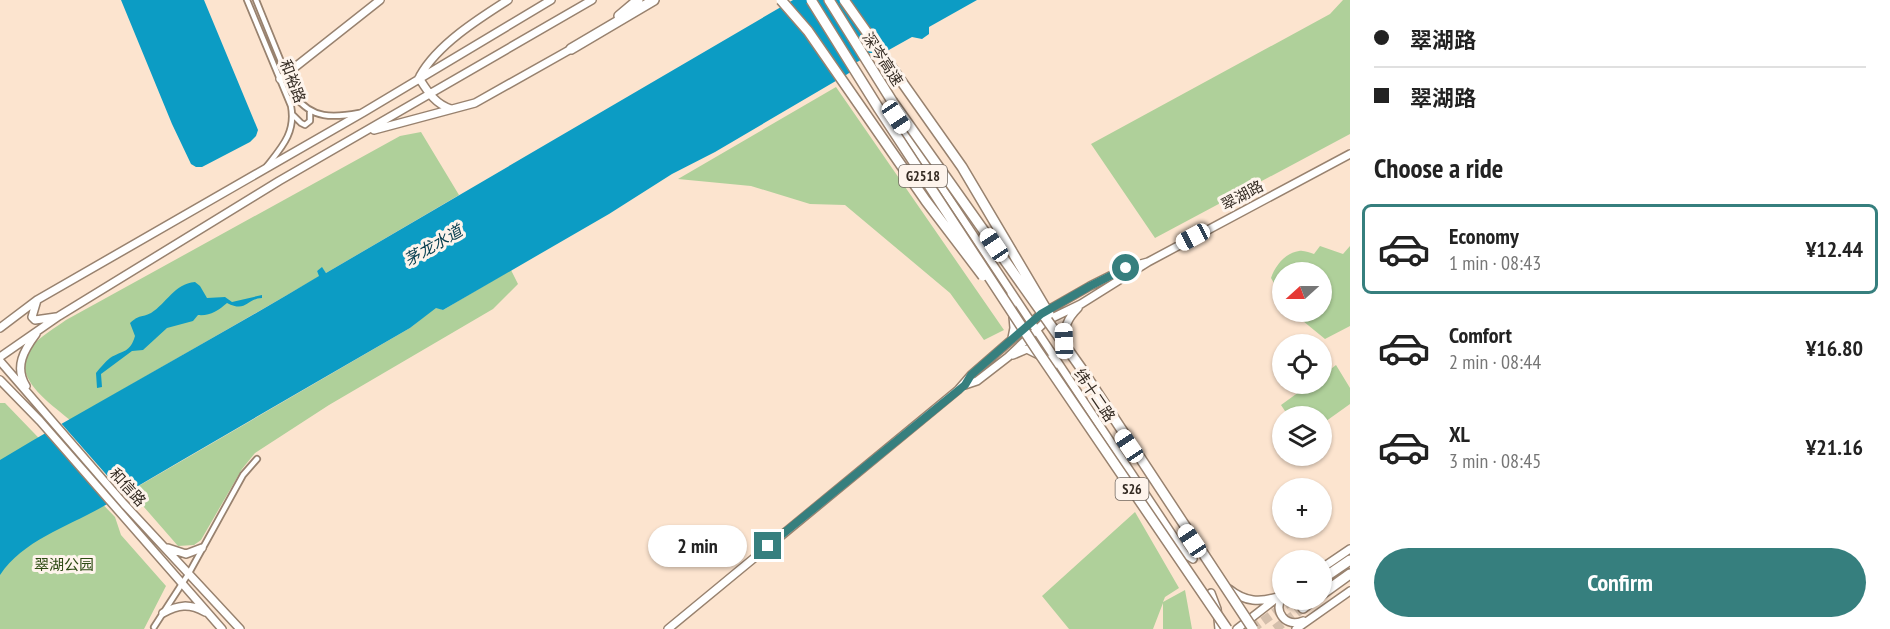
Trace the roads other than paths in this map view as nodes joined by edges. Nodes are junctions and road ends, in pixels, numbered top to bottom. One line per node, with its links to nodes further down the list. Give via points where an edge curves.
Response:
1 (247, 0): 17 (street, 和裕路)
2 (256, 0): 15 (street, 和裕路)
3 (380, 0): 15 (street)
4 (508, 0): 16 (street, via 441,49)
5 (551, 0): 16 (street)
6 (592, 0): 18 (street)
7 (638, 0): 13 (highway)
8 (654, 0): 13 (highway)
9 (781, 0): 44 (highway, bridge, via 808,31 926,201)
10 (811, 0): 44 (highway, 深岑高速 / G2518, bridge)
11 (829, 0): 49 (highway, 深岑高速 / G2518, bridge, via 892,101)
12 (844, 0): 49 (highway, bridge, via 962,167)
13 (603, 30): 14 (highway)
14 (571, 49): 19 (street, via 485,98)
15 (286, 73): 17 (street); 20 (street, 和裕路, via 295,96)
16 (419, 78): 18 (street); 21 (street)
17 (280, 79): 22 (street, 和裕路)
18 (429, 95): 19 (street); 24 (street)
19 (454, 110): 24 (street)
20 (310, 112): 21 (street, 和裕路, via 340,117); 22 (street, via 310,121 305,125)
21 (364, 112): 27 (street)
22 (293, 115): 27 (street, 和裕路, via 289,137)
23 (896, 117): 25 (street, 纬十二路)
24 (363, 133): 35 (street)
25 (918, 151): 29 (street, via 928,145); 30 (street, 纬十二路)
26 (1350, 154): 28 (street, 翠湖路)
27 (265, 168): 32 (street)
28 (1148, 262): 31 (street, 翠湖路, via 1126,268); 33 (street, 翠湖路)
29 (1007, 265): 31 (street, via 1042,302 1052,305); 34 (street)
30 (1010, 290): 38 (street, 纬十二路); 43 (street)
31 (1069, 298): 34 (street, 翠湖路)
32 (37, 300): 35 (street, via 32,316 35,320); 36 (street)
33 (1081, 304): 39 (street, 翠湖路); 45 (street, via 1064,328)
34 (1041, 314): 38 (street, 翠湖路); 39 (street)
35 (59, 316): 41 (street)
36 (12, 318): 37 (street); 40 (street)
37 (0, 320)
38 (1031, 321): 42 (street, 纬十二路); 43 (street, 翠湖路)
39 (1046, 321): 42 (street, 翠湖路); 45 (street)
40 (0, 328)
41 (39, 329): 47 (street); 54 (street, via 24,351 20,369)
42 (1036, 330): 46 (street, 翠湖路); 48 (street, 纬十二路)
43 (1012, 338): 51 (street, 翠湖路)
44 (1037, 350): 80 (highway, S26, bridge)
45 (1066, 351): 48 (street, 纬十二路, via 1192,541 1193,559 1185,554)
46 (1008, 357): 48 (street, via 1028,349); 51 (street, 翠湖路, via 977,381)
47 (0, 359): 54 (street, 和信路)
48 (1059, 364)
49 (1081, 368): 82 (highway, S26, bridge)
50 (0, 380): 53 (street, 和信路)
51 (965, 385): 78 (street, 翠湖路)
52 (0, 389): 53 (street)
53 (15, 394): 65 (street, 和信路)
54 (31, 396): 56 (street, 和信路)
55 (256, 459): 57 (street)
56 (166, 548): 57 (street, via 186,554); 62 (street, 和信路)
57 (202, 548): 62 (street)
58 (1350, 549): 60 (street)
59 (1350, 560): 61 (highway)
60 (1332, 561)
61 (1332, 572)
62 (189, 573): 65 (street); 77 (street, 和信路)
63 (1350, 574): 66 (highway)
64 (1218, 579): 69 (street, via 1240,597 1254,601)
65 (182, 584): 72 (street); 73 (street, 和信路)
66 (1332, 587)
67 (1350, 591): 74 (street)
68 (1211, 594): 79 (street)
69 (1272, 599)
70 (1272, 603): 81 (street)
71 (1279, 610): 74 (street, via 1288,622)
72 (163, 613): 73 (street, via 182,605); 75 (street)
73 (209, 614): 76 (street, 和信路)
74 (1308, 619): 83 (street)
75 (154, 627)
76 (222, 629)
77 (240, 629)
78 (668, 629)
79 (1219, 629)
80 (1227, 629)
81 (1237, 629)
82 (1253, 629)
83 (1296, 629)

